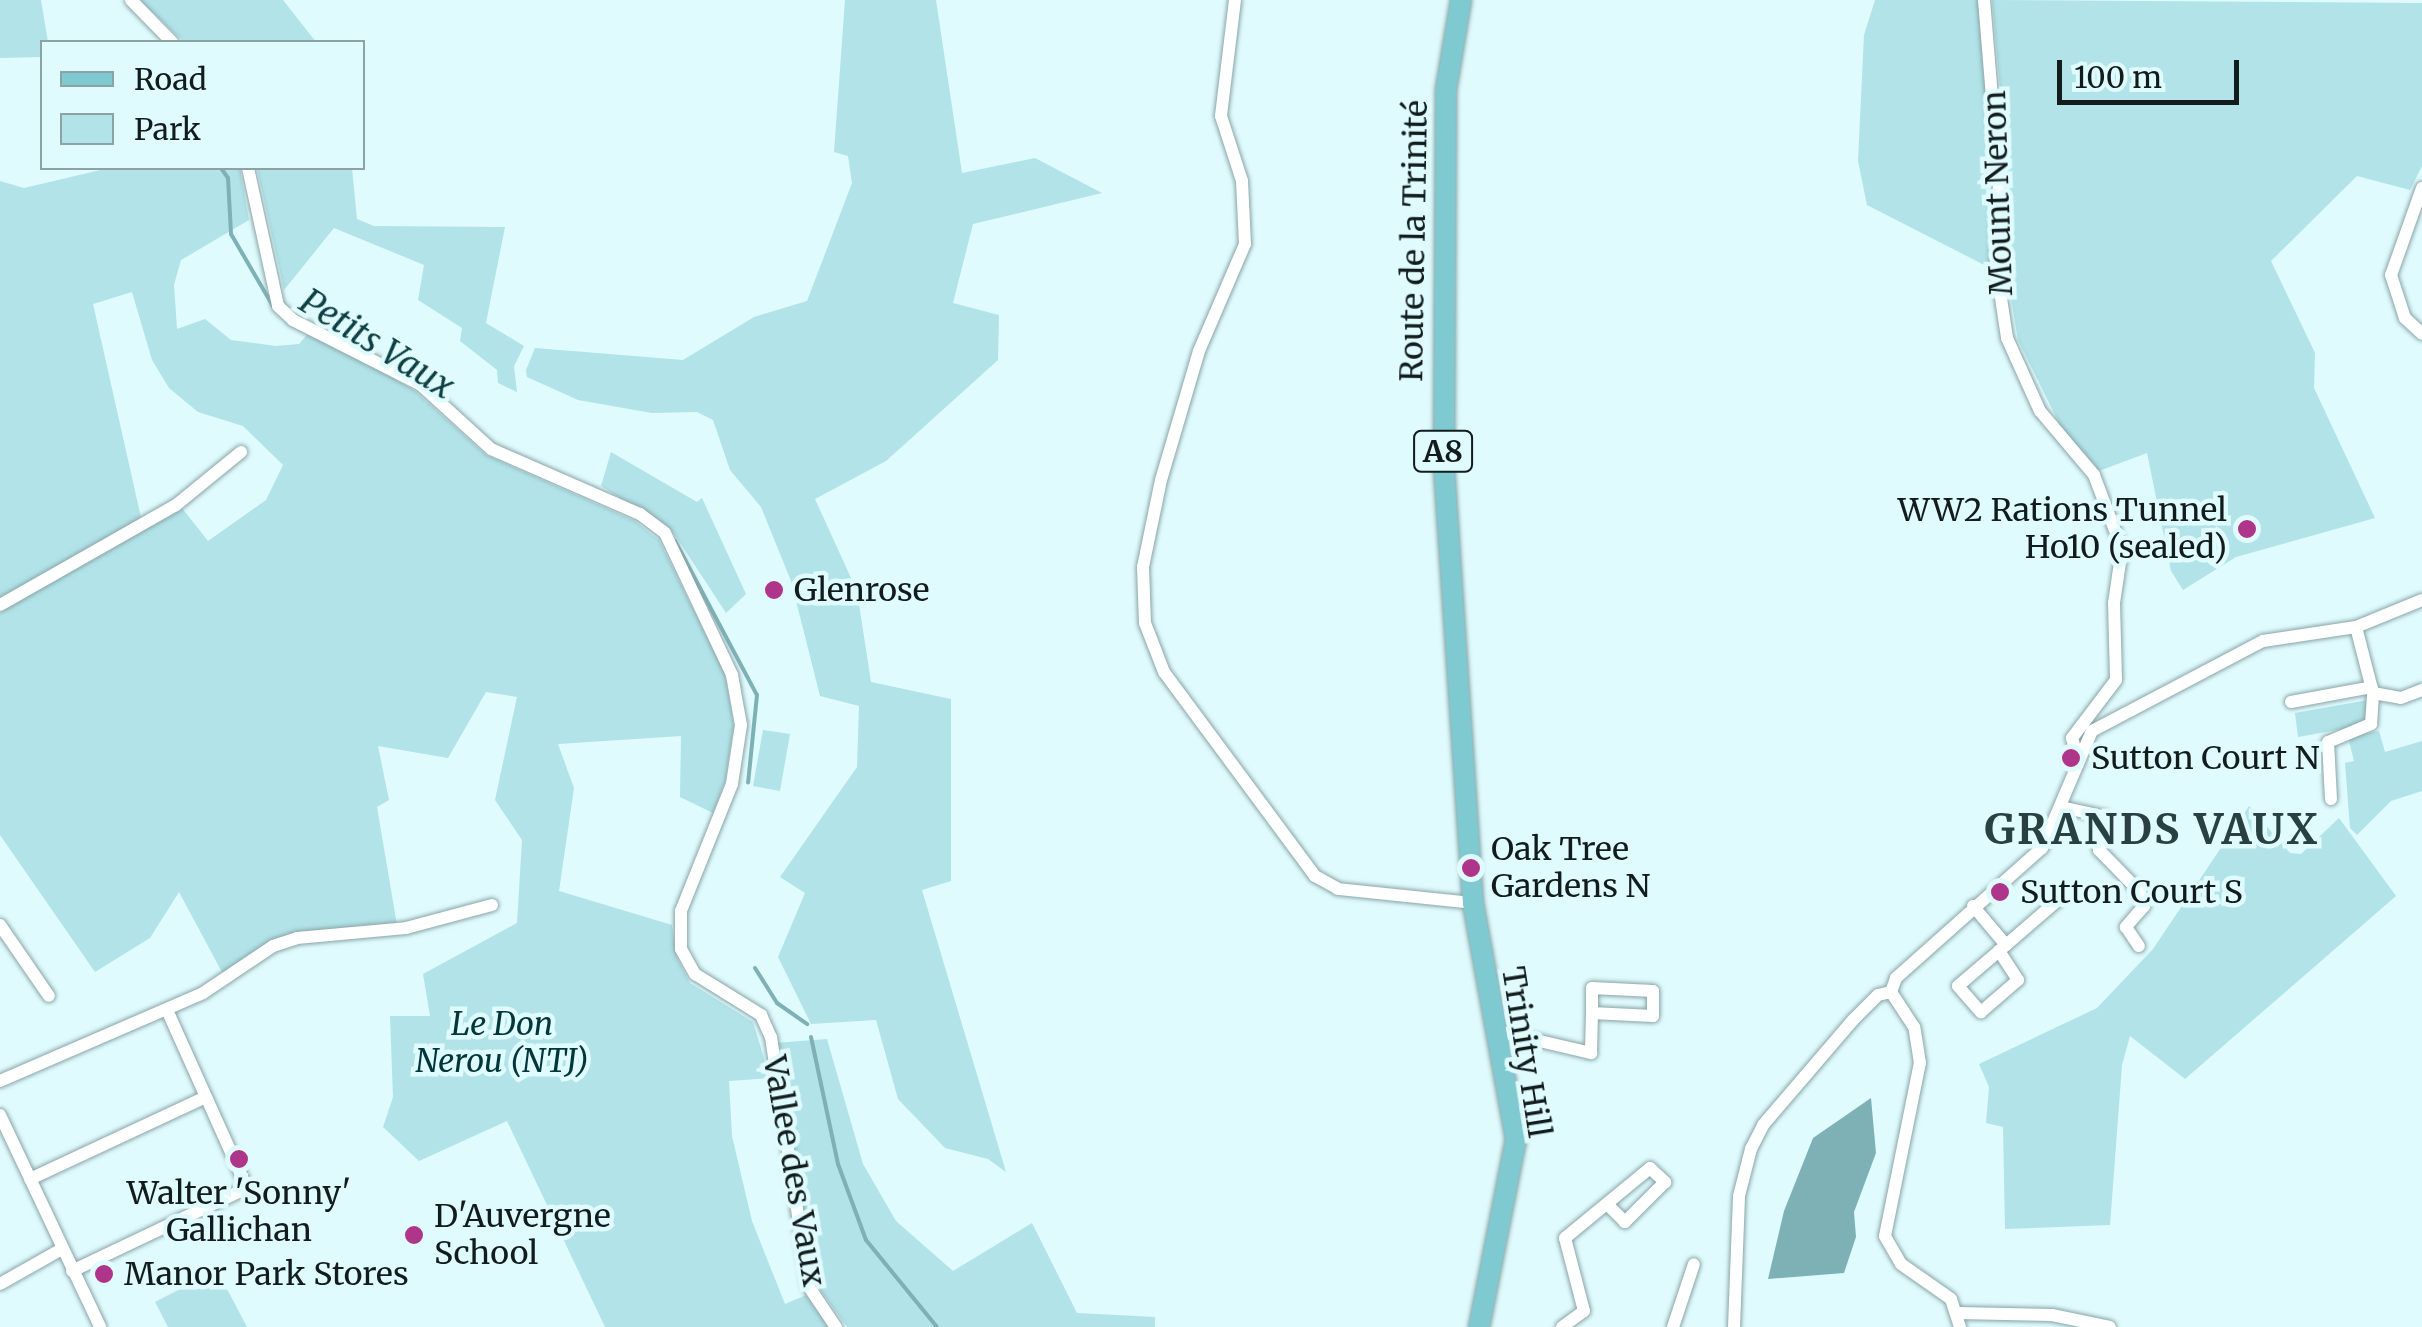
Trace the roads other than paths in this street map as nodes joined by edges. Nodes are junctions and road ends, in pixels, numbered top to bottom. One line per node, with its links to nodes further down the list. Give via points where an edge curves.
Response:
1 (131, 0): 5 (street)
2 (1235, 0): 20 (street, via 1221,116 1242,181 1245,244 1199,351 1161,480 1143,566 1145,624 1164,672 1315,876 1338,888)
3 (1461, 0): 20 (main road, Route de la Trinité / A8, via 1446,90 1441,396)
4 (1984, 0): 16 (street, Mount Neron, via 1998,180 1996,265 2006,338 2040,412 2094,475 2122,549 2114,603 2116,680 2072,738)
5 (170, 40)
6 (248, 170): 42 (street, Vallee des Vaux, via 278,306 293,320 421,384 491,448 640,514 665,534 732,675 741,725 732,784 680,912 681,949 695,974 761,1016 770,1037 808,1288)
7 (2422, 188): 8 (street, via 2391,274 2404,318)
8 (2422, 334)
9 (241, 452): 11 (street, via 176,505)
10 (2422, 600): 12 (street)
11 (0, 606)
12 (2356, 628): 13 (street); 16 (street, via 2263,641 2092,731)
13 (2373, 690): 14 (street, via 2401,698); 15 (street); 17 (street, via 2372,724 2328,742)
14 (2422, 690)
15 (2291, 702)
16 (2077, 757): 18 (street)
17 (2330, 799)
18 (2061, 807): 22 (street, via 2036,855); 24 (street, via 2107,817 2098,850 2140,892 2144,906 2126,927)
19 (2065, 894): 25 (street)
20 (1473, 903): 30 (main road, Trinity Hill / A8)
21 (492, 905): 28 (street, via 406,928 298,938)
22 (1973, 906): 25 (street); 26 (street, via 1909,962)
23 (0, 925): 27 (street)
24 (2139, 946)
25 (2003, 948): 25 (street, via 2018,980 1982,1012 1958,986)
26 (1891, 992): 40 (street, via 1914,1027 1920,1063 1885,1236 1902,1264 1936,1286); 46 (street, via 1878,995 1853,1020 1763,1124 1751,1149 1739,1196)
27 (49, 996)
28 (167, 1010): 31 (street); 32 (street)
29 (1592, 1013): 29 (street, via 1592,988 1654,992 1654,1016); 30 (street, via 1591,1053)
30 (1496, 1031): 43 (main road, Trinity Hill / A8, via 1516,1139)
31 (0, 1080)
32 (206, 1097): 34 (street); 38 (street, via 247,1188)
33 (2, 1123): 34 (street)
34 (30, 1179): 36 (street)
35 (1609, 1206): 44 (street, via 1566,1238 1584,1310)
36 (60, 1250): 38 (street); 39 (street)
37 (1694, 1264): 45 (street)
38 (72, 1271): 41 (street)
39 (0, 1284)
40 (1960, 1320): 47 (street, via 2052,1314)
41 (100, 1327)
42 (836, 1327)
43 (1479, 1327)
44 (1562, 1327)
45 (1674, 1327)
46 (1734, 1327)
47 (2110, 1327)

